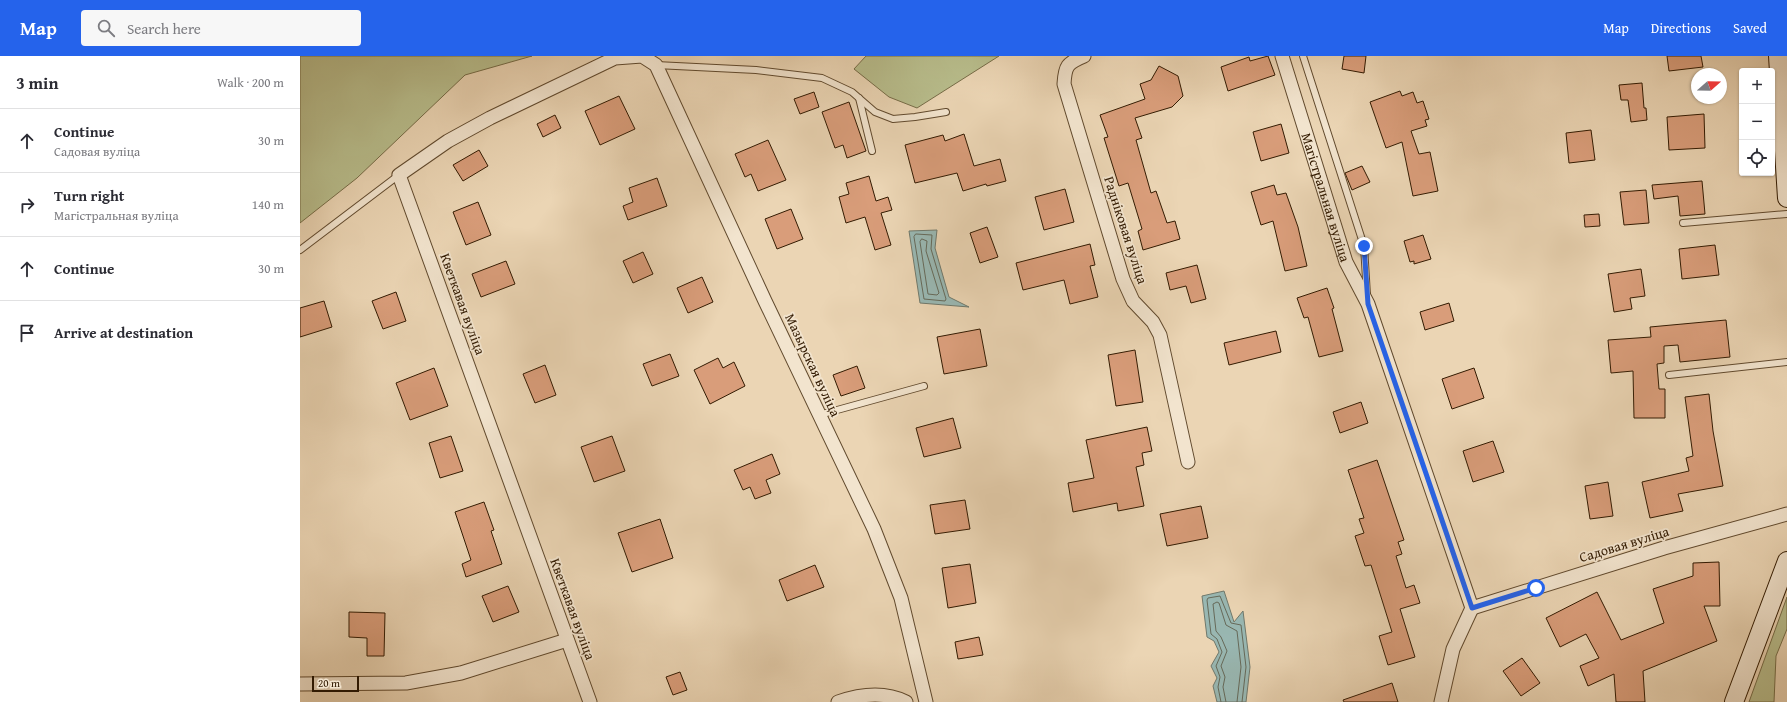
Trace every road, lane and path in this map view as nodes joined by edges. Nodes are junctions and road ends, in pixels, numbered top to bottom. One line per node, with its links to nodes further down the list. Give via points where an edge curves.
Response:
1 (642, 56): 6 (street); 10 (street, via 615,58 568,79 448,141)
2 (1084, 56): 20 (street, Радніковая вуліца, via 1071,62 1065,69 1064,84 1123,279 1133,301 1153,322 1160,335)
3 (1282, 56): 15 (street, Магістральная вуліца, via 1346,262)
4 (1303, 56): 15 (lane, via 1364,246)
5 (1778, 56): 11 (street)
6 (656, 65): 7 (lane, via 756,70 822,78); 19 (street, Мазырская вуліца)
7 (859, 98): 8 (lane, via 875,112 893,119); 9 (lane)
8 (946, 112)
9 (872, 151)
10 (399, 175): 14 (lane); 24 (street, Кветкавая вуліца)
11 (1787, 198)
12 (1787, 214): 13 (lane)
13 (1683, 223)
14 (300, 250)
15 (1368, 304): 23 (street, Магістральная вуліца)
16 (1787, 362): 17 (lane)
17 (1669, 375)
18 (924, 386): 19 (lane)
19 (820, 415): 29 (street, Мазырская вуліца, via 874,529 901,598)
20 (1188, 462)
21 (1787, 514): 23 (street, Садовая вуліца, via 1664,548)
22 (1787, 561): 31 (street)
23 (1472, 608): 30 (street, via 1453,649)
24 (567, 640): 25 (street, via 460,673 406,683); 26 (street, Кветкавая вуліца)
25 (300, 684)
26 (590, 702)
27 (838, 702): 28 (street, via 871,694 898,698)
28 (906, 702)
29 (926, 702)
30 (1441, 702)
31 (1734, 702)

